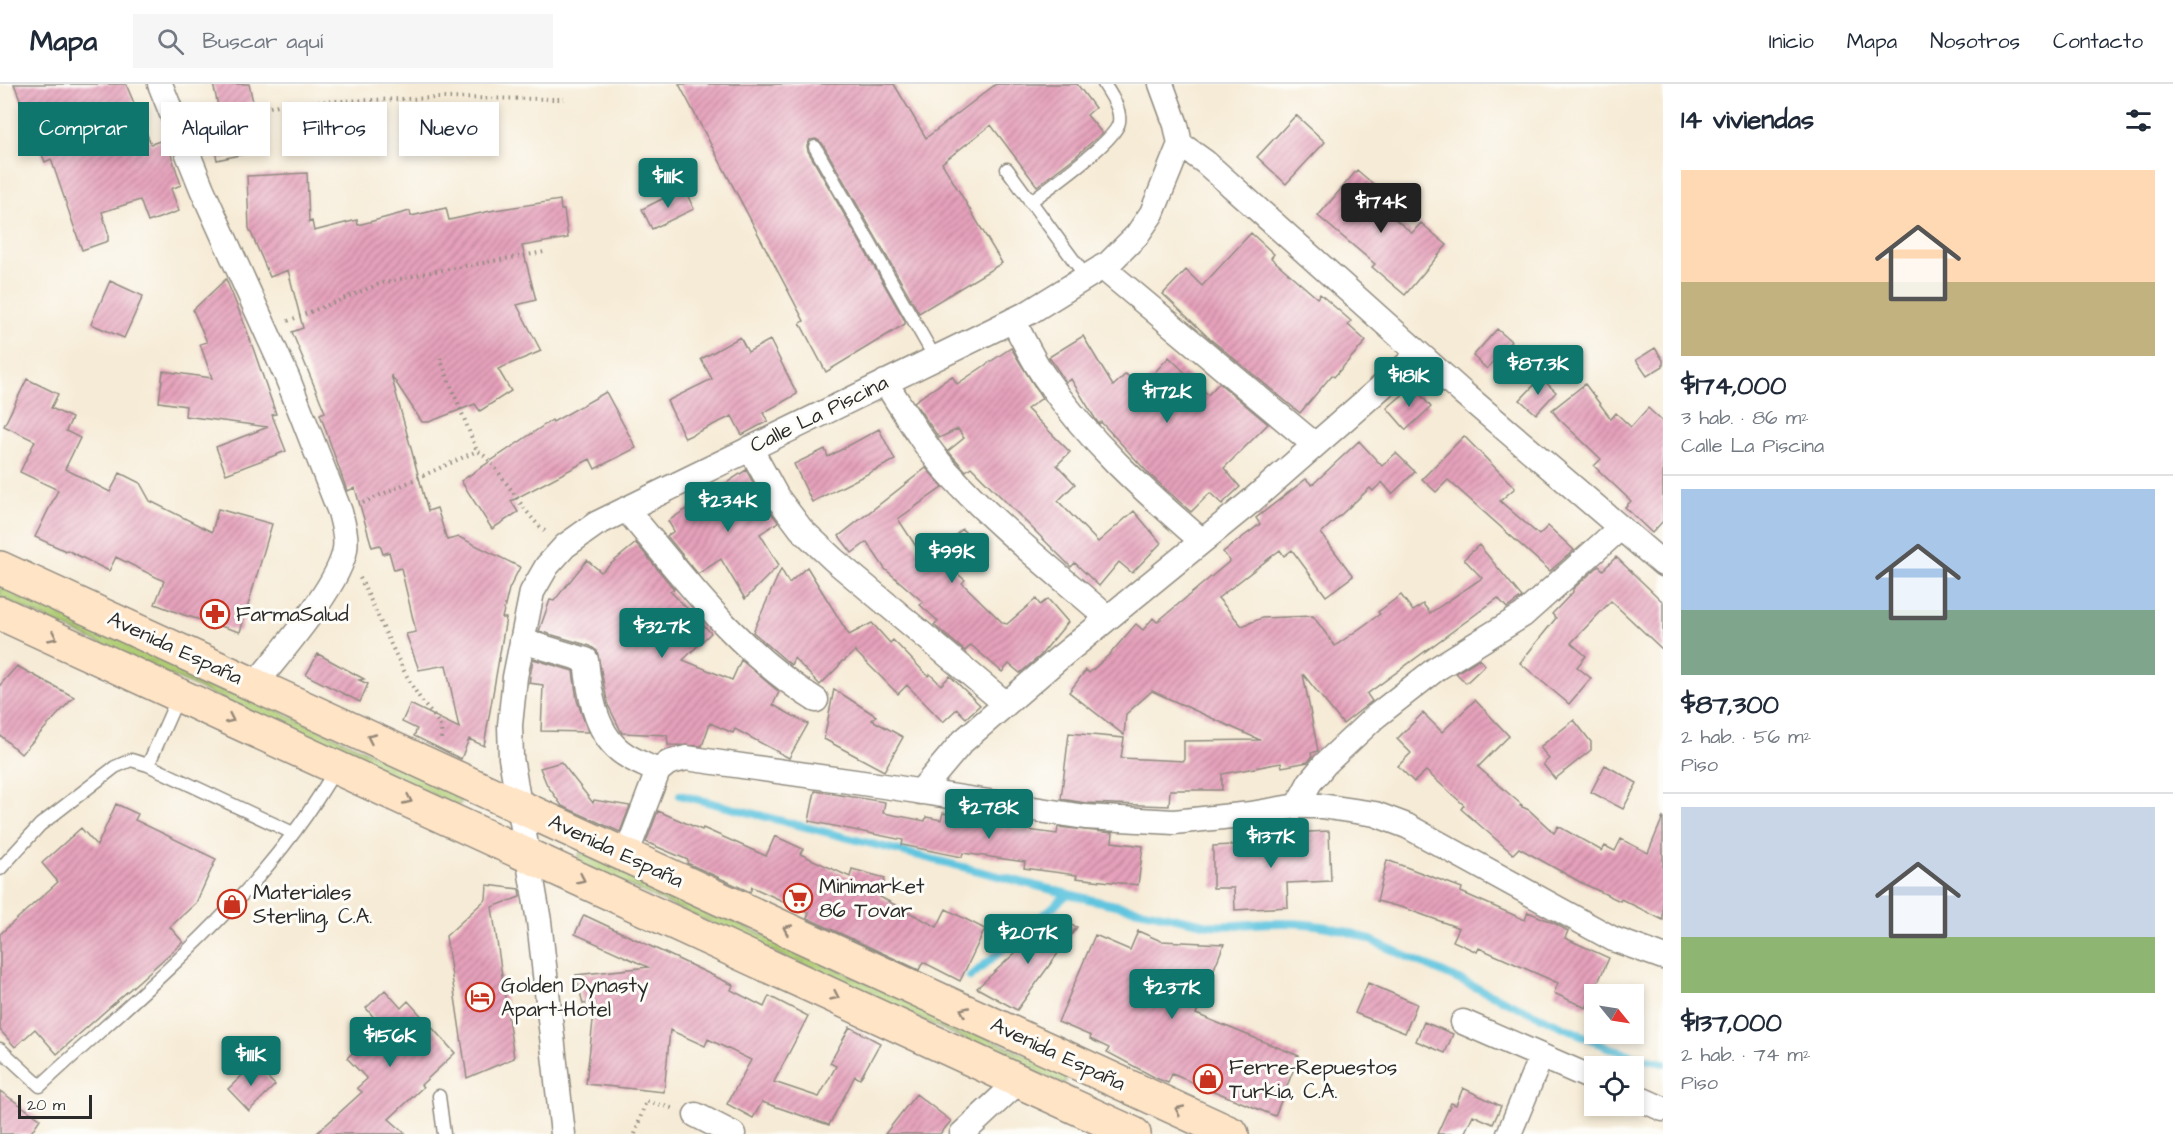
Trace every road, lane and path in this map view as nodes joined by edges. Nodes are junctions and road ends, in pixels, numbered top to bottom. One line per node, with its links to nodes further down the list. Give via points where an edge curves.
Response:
1 (160, 84): 5 (street)
2 (1104, 84): 11 (lane, via 1118,111 1118,127)
3 (1161, 84): 7 (street)
4 (564, 99): 6 (path, via 437,98)
5 (167, 102)
6 (270, 107)
7 (1180, 144): 13 (street, Calle La Piscina, via 1152,213 1137,235); 16 (street)
8 (815, 147): 18 (lane)
9 (189, 156): 15 (street)
10 (1007, 169): 11 (lane)
11 (1030, 202): 13 (lane)
12 (544, 252): 15 (path, via 382,283)
13 (1094, 272): 14 (street, Calle La Piscina); 20 (street)
14 (1013, 320): 18 (street, Calle La Piscina); 26 (street, via 1042,375 1101,449)
15 (266, 331): 24 (street)
16 (1419, 354): 20 (street); 25 (street)
17 (440, 358): 22 (path)
18 (935, 358): 19 (street, Calle La Piscina)
19 (885, 382): 21 (street, Calle La Piscina); 32 (street, via 944,468 1030,551)
20 (1315, 445): 26 (street)
21 (750, 448): 23 (street, Calle La Piscina); 37 (street, via 777,498 801,529)
22 (477, 451): 24 (path); 27 (path, via 487,457 531,518)
23 (626, 509): 27 (street, Calle La Piscina); 36 (street, via 718,618 752,652)
24 (340, 512): 28 (street)
25 (1620, 528): 29 (street); 44 (street, via 1523,615 1436,669 1376,716 1325,764)
26 (1202, 541): 32 (street)
27 (566, 546): 33 (street, Calle La Piscina, via 547,566 532,592)
28 (345, 548): 34 (street, via 338,571 323,595); 39 (path, via 405,672 440,724 441,739)
29 (1663, 564)
30 (0, 568): 34 (main road, Avenida España)
31 (0, 613): 35 (main road, Avenida España, one-way to 35)
32 (1108, 618): 37 (street)
33 (522, 641): 41 (street, via 586,660 590,692 608,736 630,758); 43 (street, Calle La Piscina, via 510,725 511,758)
34 (255, 685): 39 (main road, Avenida España, one-way to 34)
35 (179, 695): 38 (lane); 40 (main road, Avenida España, one-way to 40)
36 (816, 700)
37 (1006, 704): 42 (street, via 962,742)
38 (148, 765): 45 (lane); 48 (lane, via 130,760 115,767 40,825)
39 (429, 765): 43 (main road, Avenida España)
40 (337, 767): 45 (lane); 46 (main road, Avenida España, one-way to 46)
41 (658, 771): 42 (street, via 668,763 686,758); 47 (street)
42 (920, 792): 44 (street, via 1085,817 1146,821 1174,822)
43 (520, 806): 46 (street, Calle La Piscina); 47 (main road, Avenida España)
44 (1297, 806): 49 (street, via 1353,810 1407,826 1613,939)
45 (293, 833): 51 (lane, via 215,924 40,1086)
46 (528, 855): 55 (main road, Avenida España, one-way to 55); 62 (street, Calle La Piscina)
47 (626, 855): 53 (main road, Avenida España, one-way to 47)
48 (0, 869)
49 (1663, 957)
50 (1463, 1022): 52 (street)
51 (0, 1049)
52 (1541, 1056): 54 (street); 68 (street)
53 (1088, 1068): 58 (main road); 67 (main road, Avenida España, one-way to 53)
54 (1584, 1075)
55 (1019, 1081): 58 (main road, Avenida España); 65 (street)
56 (439, 1096): 61 (lane)
57 (1644, 1100): 59 (street)
58 (1071, 1105): 66 (main road, Avenida España)
59 (1663, 1109)
60 (696, 1115): 63 (path, via 646,1101); 64 (street)
61 (444, 1134)
62 (563, 1134)
63 (635, 1134)
64 (733, 1134)
65 (962, 1134)
66 (1134, 1134)
67 (1232, 1134)
68 (1509, 1134)

